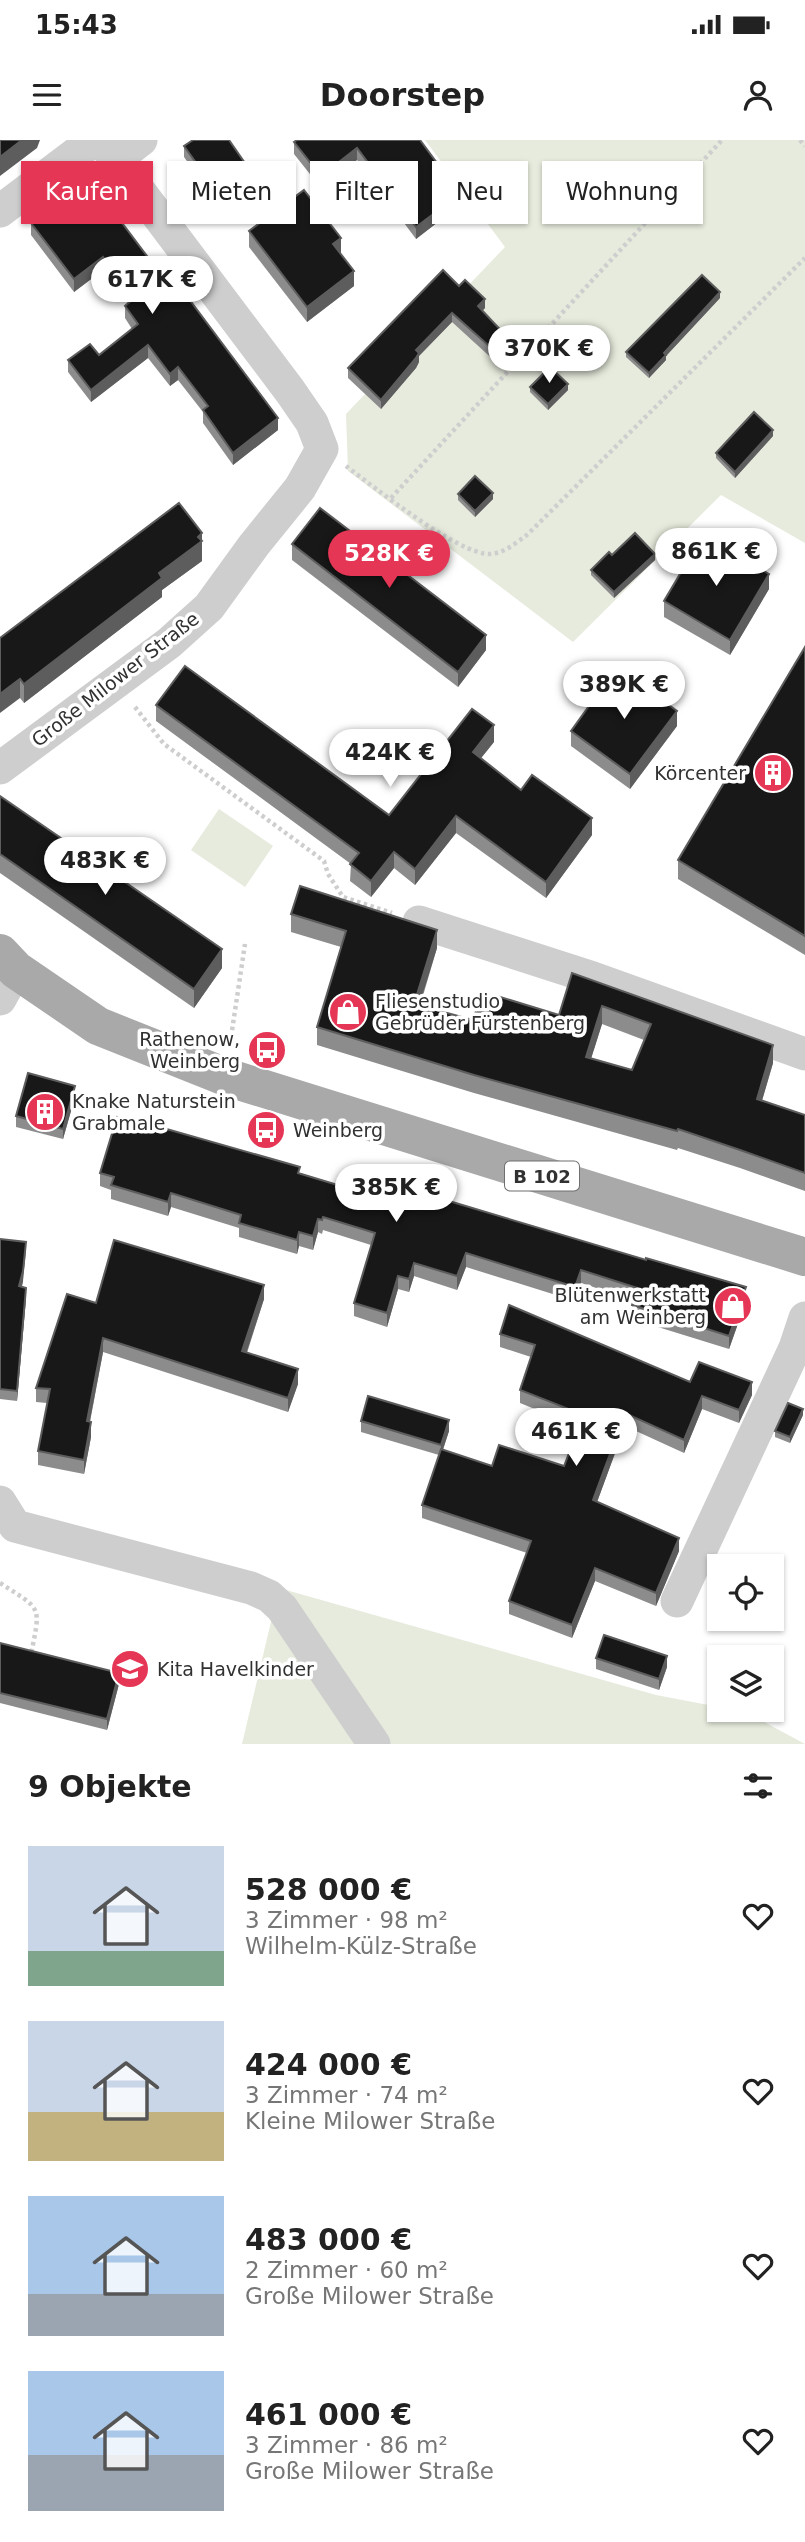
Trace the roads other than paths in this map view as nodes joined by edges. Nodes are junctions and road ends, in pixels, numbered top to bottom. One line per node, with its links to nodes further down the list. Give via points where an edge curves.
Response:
1 (141, 140): 2 (street)
2 (103, 147): 3 (street); 4 (street, Große Milower Straße, via 290,391 312,423 322,449 300,488 209,607 169,643)
3 (0, 211)
4 (0, 768)
5 (419, 922): 7 (street)
6 (5, 974): 8 (main road, B 102, via 98,1026 226,1077)
7 (805, 1054)
8 (805, 1257)
9 (805, 1318): 11 (street)
10 (0, 1502): 12 (street, via 15,1526 269,1596 282,1608)
11 (677, 1601)
12 (374, 1744)

